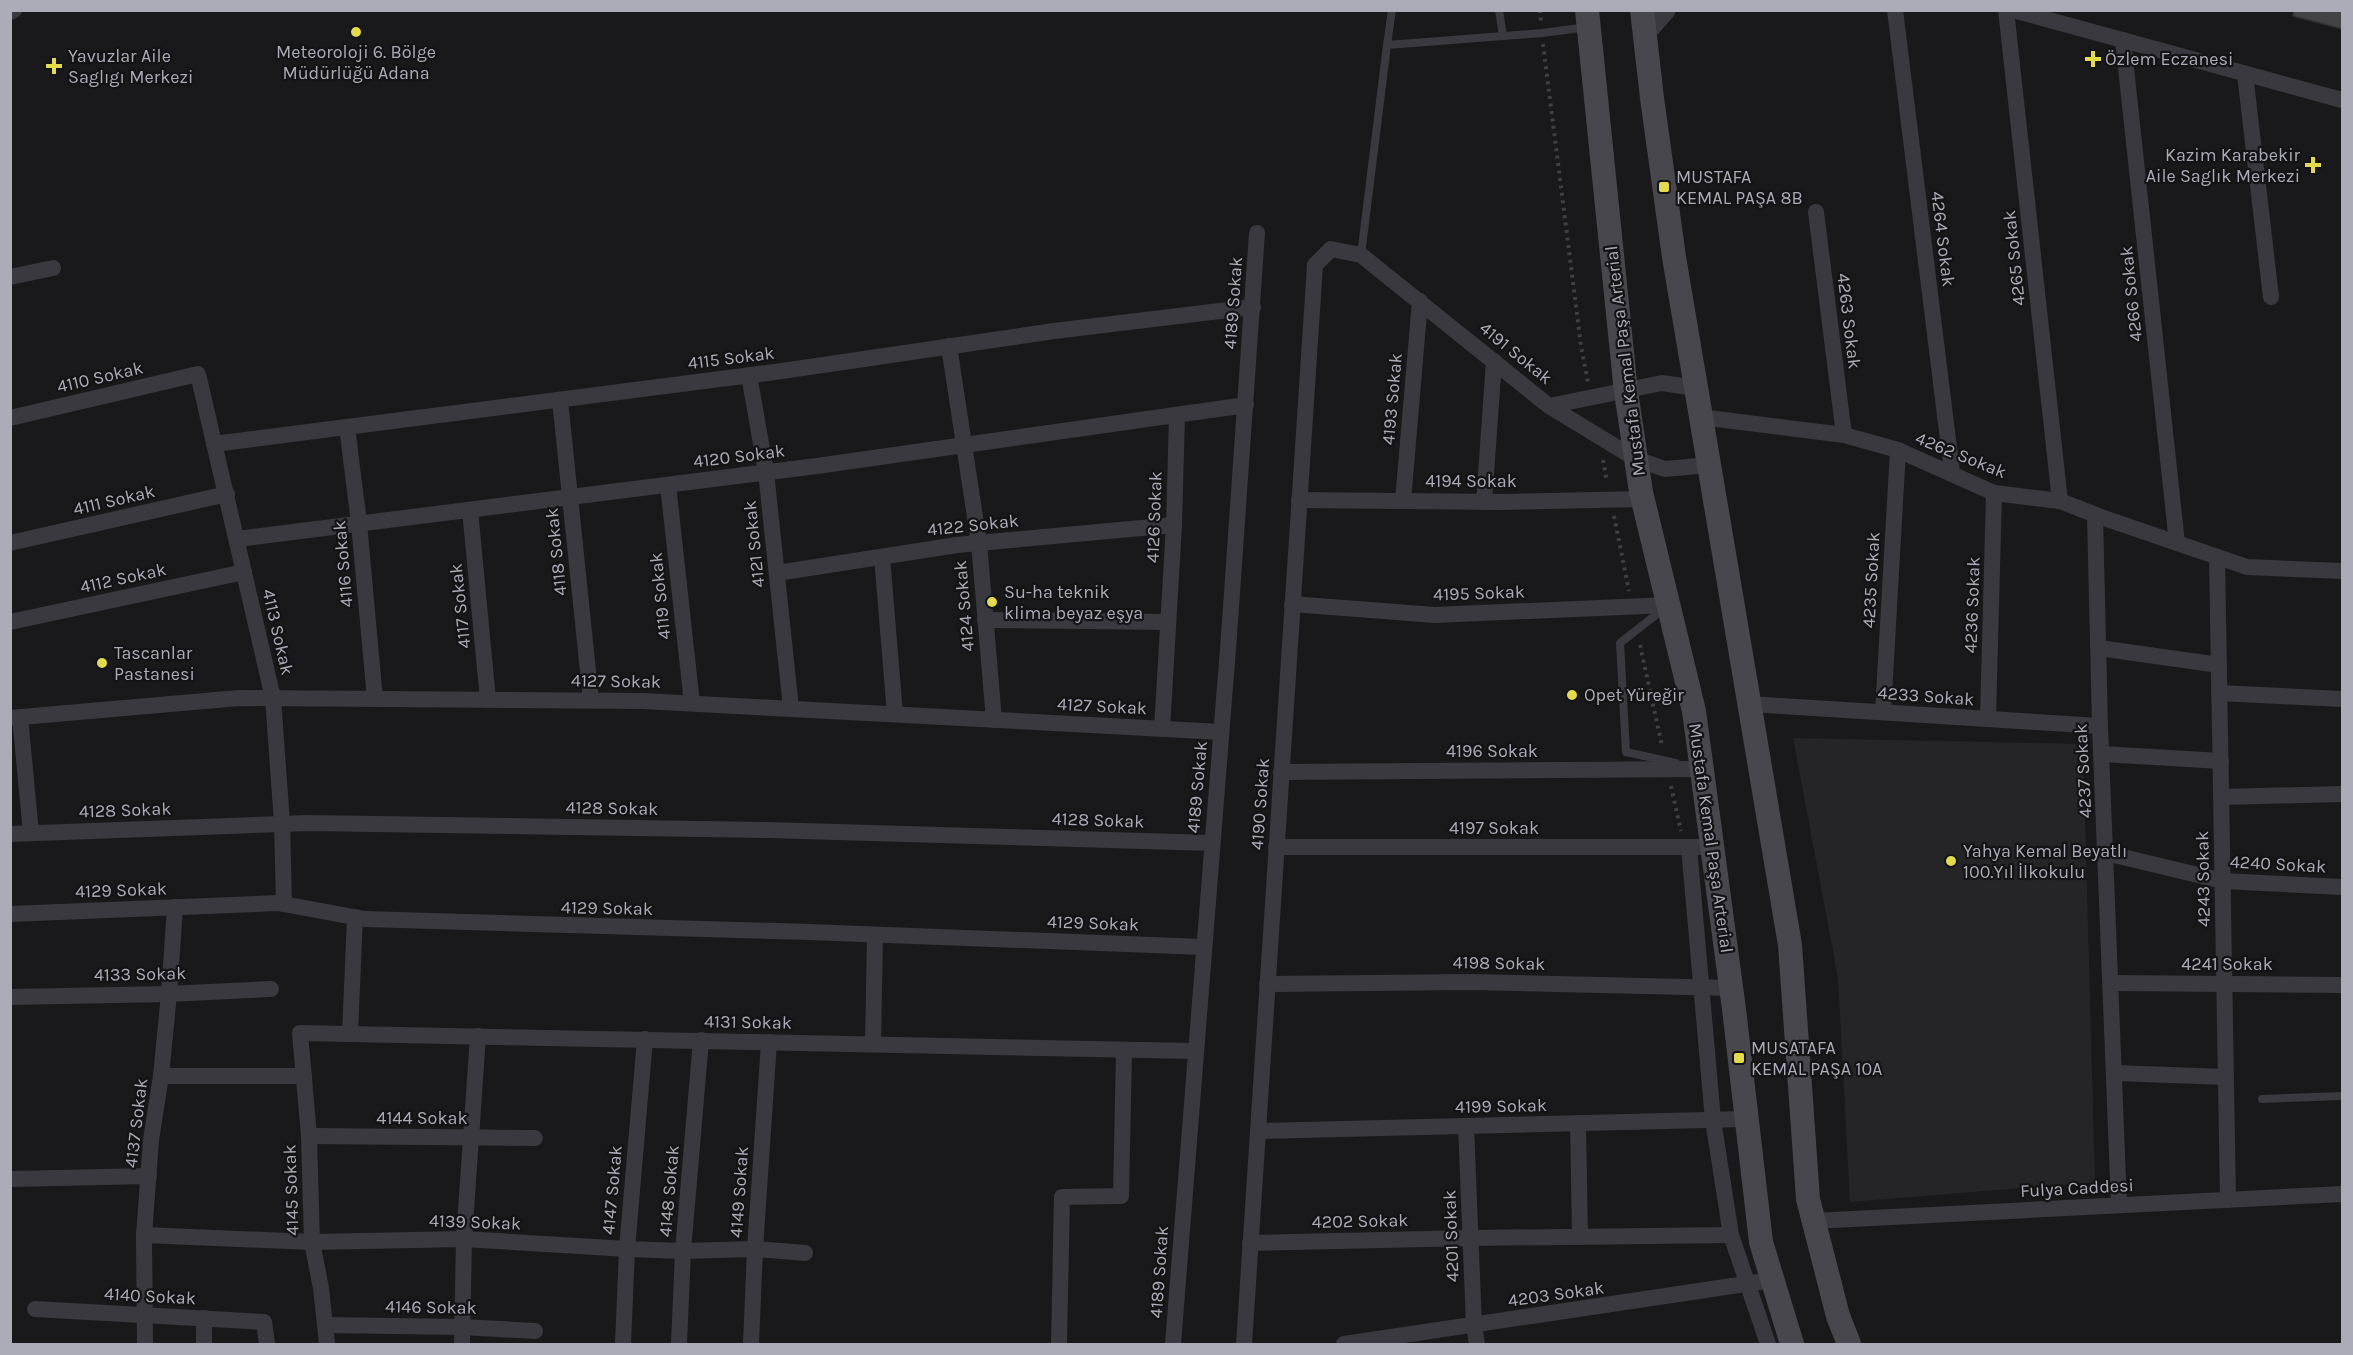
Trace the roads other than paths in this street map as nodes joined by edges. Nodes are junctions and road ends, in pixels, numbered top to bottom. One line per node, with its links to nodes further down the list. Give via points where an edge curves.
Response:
1 (1392, 10): 12 (lane)
2 (1499, 10): 10 (lane)
3 (1642, 10): 9 (main road)
4 (1665, 10): 9 (street)
5 (1895, 10): 44 (street, 4264 Sokak)
6 (2006, 10): 52 (street, 4265 Sokak)
7 (2013, 10): 11 (street)
8 (1587, 19): 10 (lane, via 1542,33); 29 (main road, Mustafa Kemal Paşa Arterial)
9 (1644, 34): 28 (main road, via 1665,199)
10 (1503, 36): 12 (lane)
11 (2123, 40): 13 (street); 61 (street, 4266 Sokak)
12 (1387, 45): 17 (lane)
13 (2245, 74): 14 (street); 21 (street)
14 (2343, 100)
15 (1816, 212): 37 (street, 4263 Sokak)
16 (1257, 233): 23 (street, 4189 Sokak)
17 (1360, 255): 18 (street, 4191 Sokak, via 1332,249); 22 (street, 4191 Sokak)
18 (1315, 265): 50 (street, 4190 Sokak)
19 (53, 268): 20 (street)
20 (10, 277)
21 (2271, 297)
22 (1420, 301): 25 (street, 4191 Sokak); 51 (street, 4193 Sokak)
23 (1253, 307): 24 (street, 4115 Sokak); 31 (street, 4189 Sokak)
24 (949, 346): 27 (street, 4115 Sokak); 39 (street, 4124 Sokak)
25 (1494, 361): 32 (street, 4191 Sokak); 53 (street)
26 (198, 374): 35 (street, 4110 Sokak); 38 (street, 4113 Sokak)
27 (749, 375): 30 (street, 4115 Sokak); 43 (street, 4121 Sokak)
28 (1696, 388): 29 (street, via 1662,383); 34 (main road)
29 (1626, 392): 32 (street); 41 (main road, Mustafa Kemal Paşa Arterial)
30 (560, 400): 36 (street, 4115 Sokak); 48 (street, 4118 Sokak)
31 (1246, 405): 33 (street, 4120 Sokak); 90 (street, 4189 Sokak)
32 (1549, 406): 41 (street, 4191 Sokak)
33 (1177, 415): 39 (street, 4120 Sokak); 57 (street, 4126 Sokak)
34 (1701, 417): 37 (street, 4262 Sokak); 42 (main road)
35 (10, 418)
36 (347, 427): 38 (street, 4115 Sokak); 56 (street, 4116 Sokak)
37 (1844, 435): 40 (street, 4262 Sokak)
38 (214, 444): 47 (street, 4113 Sokak)
39 (964, 445): 43 (street, 4120 Sokak); 60 (street, 4124 Sokak)
40 (1898, 450): 44 (street, 4262 Sokak); 83 (street, 4235 Sokak)
41 (1636, 459): 42 (street, 4191 Sokak, via 1665,469); 49 (main road, Mustafa Kemal Paşa Arterial)
42 (1709, 465): 81 (main road)
43 (766, 472): 45 (street, 4120 Sokak); 66 (street, 4121 Sokak)
44 (1952, 472): 46 (street, 4262 Sokak)
45 (668, 485): 48 (street, 4120 Sokak); 80 (street, 4119 Sokak)
46 (1994, 493): 52 (street, 4262 Sokak); 86 (street, 4236 Sokak)
47 (227, 494): 58 (street, 4113 Sokak); 59 (street, 4111 Sokak)
48 (570, 497): 54 (street, 4120 Sokak); 79 (street, 4118 Sokak)
49 (1642, 499): 53 (street, 4194 Sokak); 68 (main road, Mustafa Kemal Paşa Arterial)
50 (1299, 500): 51 (street, 4194 Sokak); 67 (street, 4190 Sokak)
51 (1403, 501): 53 (street, 4194 Sokak)
52 (2060, 501): 55 (street, 4262 Sokak)
53 (1484, 502)
54 (470, 510): 56 (street, 4120 Sokak); 78 (street, 4117 Sokak)
55 (2095, 515): 61 (street, 4262 Sokak); 72 (street, 4237 Sokak)
56 (359, 523): 58 (street, 4120 Sokak); 76 (street, 4116 Sokak)
57 (1174, 525): 60 (street, 4122 Sokak); 71 (street, 4126 Sokak)
58 (237, 539): 65 (street, 4113 Sokak)
59 (10, 543)
60 (979, 543): 62 (street, 4122 Sokak); 69 (street, 4124 Sokak)
61 (2177, 543): 63 (street, 4262 Sokak)
62 (882, 556): 66 (street, 4122 Sokak); 84 (street)
63 (2217, 557): 64 (street, 4262 Sokak, via 2247,567); 73 (street, 4243 Sokak)
64 (2343, 571)
65 (244, 572): 70 (street, 4112 Sokak); 75 (street, 4113 Sokak)
66 (777, 573): 82 (street, 4121 Sokak)
67 (1292, 604): 68 (street, 4195 Sokak, via 1435,615); 95 (street, 4190 Sokak)
68 (1668, 605): 93 (lane, via 1620,643 1626,752); 94 (main road, Mustafa Kemal Paşa Arterial, via 1694,711)
69 (985, 620): 71 (street); 87 (street, 4124 Sokak)
70 (10, 622)
71 (1168, 622): 89 (street, 4126 Sokak)
72 (2098, 648): 73 (street); 88 (street, 4237 Sokak)
73 (2219, 665): 74 (street, 4243 Sokak)
74 (2219, 693): 77 (street); 92 (street, 4243 Sokak)
75 (273, 698): 76 (street, 4127 Sokak); 85 (street, 4127 Sokak); 98 (street, 4113 Sokak)
76 (375, 699): 78 (street, 4127 Sokak)
77 (2343, 699)
78 (488, 700): 79 (street, 4127 Sokak)
79 (591, 700): 80 (street, 4127 Sokak)
80 (692, 703): 82 (street, 4127 Sokak)
81 (1749, 704): 83 (street, 4233 Sokak); 150 (main road, via 1790,945 1808,1199)
82 (791, 708): 84 (street, 4127 Sokak)
83 (1882, 712): 86 (street, 4233 Sokak)
84 (895, 714): 87 (street, 4127 Sokak)
85 (15, 717): 99 (street)
86 (1988, 719): 88 (street, 4233 Sokak)
87 (994, 720): 89 (street, 4127 Sokak)
88 (2100, 726): 91 (street, 4237 Sokak)
89 (1162, 729): 90 (street, 4127 Sokak)
90 (1221, 732): 101 (street, 4189 Sokak)
91 (2102, 754): 92 (street); 104 (street, 4237 Sokak)
92 (2221, 761): 97 (street, 4243 Sokak)
93 (1666, 765): 94 (street, 4196 Sokak); 95 (street, 4196 Sokak)
94 (1702, 769): 103 (main road, Mustafa Kemal Paşa Arterial)
95 (1281, 772): 102 (street, 4190 Sokak)
96 (2343, 794): 97 (street)
97 (2221, 797): 105 (street, 4243 Sokak)
98 (282, 823): 99 (street, 4128 Sokak); 101 (street, 4128 Sokak, via 768,830); 107 (street, 4113 Sokak)
99 (31, 833): 100 (street, 4128 Sokak)
100 (10, 834)
101 (1212, 843): 112 (street, 4189 Sokak)
102 (1276, 847): 103 (street, 4197 Sokak); 115 (street, 4190 Sokak)
103 (1695, 847): 117 (street); 118 (main road, Mustafa Kemal Paşa Arterial)
104 (2106, 853): 105 (street, 4240 Sokak); 113 (street, 4237 Sokak)
105 (2223, 881): 106 (street, 4240 Sokak); 114 (street, 4243 Sokak)
106 (2343, 887)
107 (284, 904): 108 (street, 4129 Sokak); 110 (street, 4129 Sokak)
108 (175, 907): 109 (street, 4129 Sokak); 120 (street, 4137 Sokak)
109 (10, 914)
110 (355, 918): 111 (street, 4129 Sokak); 123 (street)
111 (875, 935): 112 (street, 4129 Sokak); 128 (street)
112 (1204, 947): 130 (street, 4189 Sokak)
113 (2111, 982): 114 (street, 4241 Sokak); 131 (street, 4237 Sokak)
114 (2224, 983): 116 (street, 4241 Sokak); 134 (street, 4243 Sokak)
115 (1267, 984): 117 (street, 4198 Sokak, via 1471,982); 141 (street, 4190 Sokak)
116 (2343, 984)
117 (1701, 987): 118 (street, 4198 Sokak); 138 (street)
118 (1731, 988): 137 (main road, Mustafa Kemal Paşa Arterial)
119 (271, 989): 120 (street, 4133 Sokak)
120 (169, 994): 121 (street, 4133 Sokak); 132 (street, 4137 Sokak)
121 (10, 997)
122 (300, 1033): 123 (street, 4131 Sokak); 133 (street, 4145 Sokak)
123 (350, 1034): 124 (street, 4131 Sokak)
124 (478, 1036): 125 (street, 4131 Sokak); 143 (street)
125 (645, 1039): 126 (street, 4131 Sokak); 158 (street, 4147 Sokak)
126 (701, 1041): 127 (street, 4131 Sokak); 160 (street, 4148 Sokak)
127 (769, 1042): 128 (street, 4131 Sokak); 159 (street, 4149 Sokak)
128 (873, 1044): 129 (street, 4131 Sokak)
129 (1124, 1050): 130 (street, 4131 Sokak); 179 (street, via 1121,1196 1062,1197)
130 (1195, 1052): 180 (street, 4189 Sokak)
131 (2114, 1073): 134 (street); 149 (street, 4237 Sokak)
132 (161, 1076): 133 (street); 145 (street, 4137 Sokak)
133 (304, 1076): 142 (street, 4145 Sokak)
134 (2226, 1077): 148 (street, 4243 Sokak)
135 (2343, 1096): 136 (lane)
136 (2262, 1099)
137 (1746, 1119): 138 (street, 4199 Sokak); 162 (main road, Mustafa Kemal Paşa Arterial, via 1761,1242)
138 (1713, 1120): 139 (street, 4199 Sokak); 152 (street)
139 (1578, 1123): 140 (street, 4199 Sokak); 153 (street)
140 (1466, 1126): 141 (street, 4199 Sokak); 154 (street, 4201 Sokak)
141 (1258, 1131): 157 (street, 4190 Sokak)
142 (309, 1136): 143 (street, 4144 Sokak); 156 (street, 4145 Sokak)
143 (472, 1137): 144 (street, 4144 Sokak); 155 (street)
144 (535, 1138)
145 (149, 1176): 146 (street); 151 (street, 4137 Sokak)
146 (10, 1179)
147 (2343, 1194): 148 (street, Fulya Caddesi)
148 (2228, 1200): 149 (street, Fulya Caddesi)
149 (2119, 1205): 150 (street, Fulya Caddesi)
150 (1813, 1221): 186 (main road)
151 (144, 1235): 156 (street, 4139 Sokak); 165 (street, 4137 Sokak)
152 (1731, 1235): 153 (street, 4202 Sokak); 163 (street)
153 (1580, 1237): 154 (street, 4202 Sokak)
154 (1471, 1238): 157 (street, 4202 Sokak); 168 (street, 4201 Sokak)
155 (464, 1239): 156 (street, 4139 Sokak); 158 (street, 4139 Sokak); 169 (street)
156 (312, 1242): 167 (street, 4145 Sokak)
157 (1250, 1243): 181 (street, 4190 Sokak)
158 (627, 1249): 160 (street, 4139 Sokak); 176 (street, 4147 Sokak)
159 (755, 1249): 160 (street, 4139 Sokak); 161 (street, 4139 Sokak); 178 (street, 4149 Sokak)
160 (683, 1251): 177 (street, 4148 Sokak)
161 (805, 1253)
162 (1772, 1280): 163 (street, 4203 Sokak); 185 (main road, Mustafa Kemal Paşa Arterial)
163 (1748, 1284): 168 (street, 4203 Sokak); 184 (street)
164 (35, 1309): 165 (street, 4140 Sokak)
165 (144, 1315): 166 (street, 4140 Sokak); 171 (street, 4137 Sokak)
166 (204, 1318): 172 (street); 173 (street, 4140 Sokak, via 264,1322)
167 (325, 1325): 169 (street, 4146 Sokak); 174 (street, 4145 Sokak)
168 (1474, 1325): 182 (street, 4203 Sokak); 183 (street, 4201 Sokak)
169 (462, 1327): 170 (street, 4146 Sokak); 175 (street)
170 (535, 1331)
171 (145, 1344)
172 (204, 1344)
173 (267, 1344)
174 (327, 1344)
175 (462, 1344)
176 (623, 1344)
177 (679, 1344)
178 (751, 1344)
179 (1059, 1344)
180 (1173, 1344)
181 (1244, 1344)
182 (1344, 1344)
183 (1477, 1344)
184 (1768, 1344)
185 (1792, 1344)
186 (1849, 1344)

